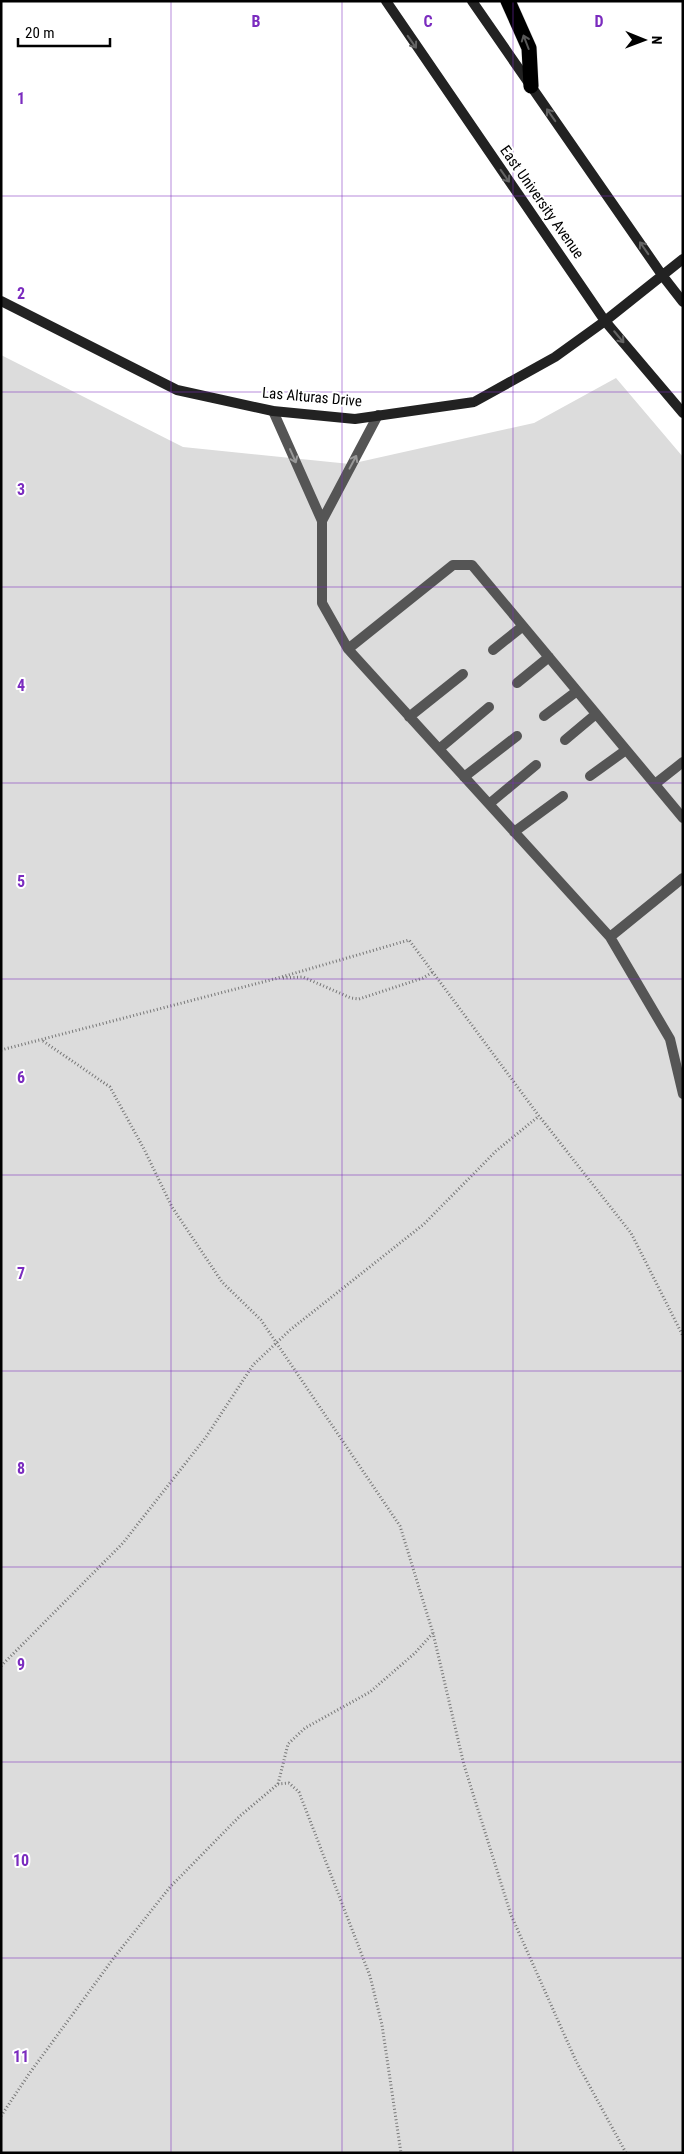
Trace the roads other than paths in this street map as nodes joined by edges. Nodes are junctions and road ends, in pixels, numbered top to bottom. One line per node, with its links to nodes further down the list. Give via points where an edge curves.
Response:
1 (386, 1): 9 (main road, East University Avenue, one-way to 9)
2 (472, 1): 4 (main road)
3 (508, 1): 4 (highway, one-way to 3, via 529,48)
4 (531, 86): 6 (main road, one-way to 4)
5 (683, 259): 6 (main road, Las Alturas Drive)
6 (662, 275): 8 (main road); 9 (main road, Las Alturas Drive)
7 (1, 301): 10 (main road, Las Alturas Drive, via 177,390)
8 (683, 302)
9 (605, 321): 11 (main road, East University Avenue, one-way to 11); 12 (main road, Las Alturas Drive, via 555,357 474,402)
10 (273, 412): 12 (main road, Las Alturas Drive, via 355,419); 13 (lane, one-way to 13)
11 (683, 413)
12 (378, 416): 13 (lane, one-way to 12)
13 (322, 521): 15 (lane, via 322,603)
14 (523, 626): 15 (lane, via 472,565 453,565); 16 (lane); 17 (lane)
15 (348, 649): 24 (lane)
16 (493, 650)
17 (549, 656): 19 (lane); 20 (lane)
18 (463, 674): 24 (lane)
19 (517, 683)
20 (577, 691): 22 (lane); 23 (lane)
21 (489, 707): 27 (lane)
22 (596, 714): 26 (lane); 28 (lane)
23 (544, 716)
24 (409, 717): 27 (lane)
25 (516, 736): 32 (lane)
26 (565, 740)
27 (439, 749): 32 (lane)
28 (626, 750): 31 (lane); 33 (lane)
29 (683, 762): 33 (lane)
30 (536, 764): 35 (lane)
31 (590, 776)
32 (464, 777): 35 (lane)
33 (655, 784): 36 (lane)
34 (562, 796): 37 (lane)
35 (489, 804): 37 (lane)
36 (683, 818)
37 (514, 832): 39 (lane)
38 (683, 878): 39 (lane)
39 (610, 937): 40 (lane, via 670,1039)
40 (683, 1094)

